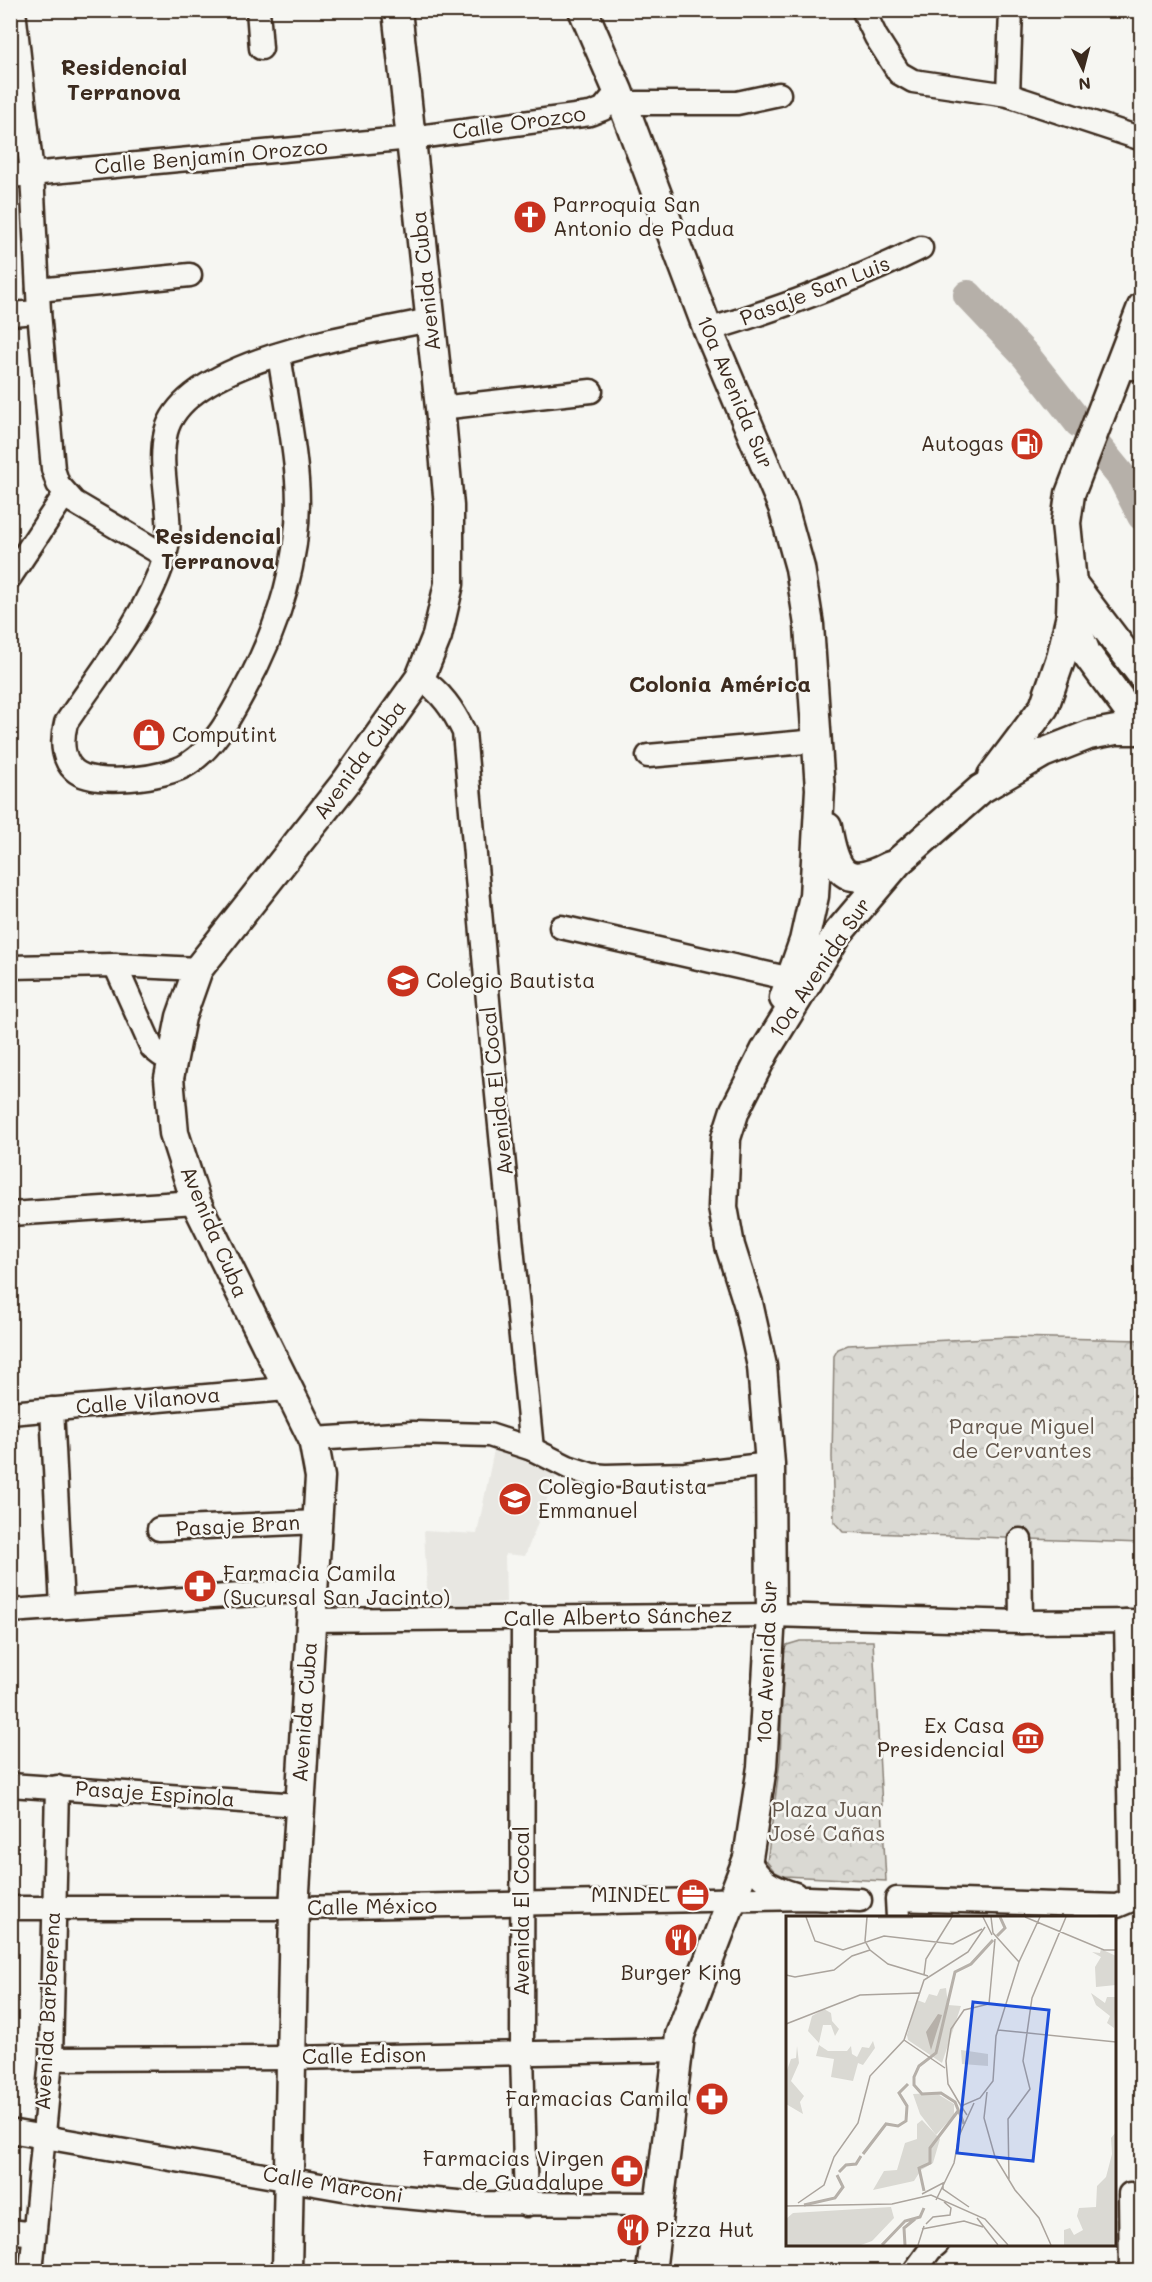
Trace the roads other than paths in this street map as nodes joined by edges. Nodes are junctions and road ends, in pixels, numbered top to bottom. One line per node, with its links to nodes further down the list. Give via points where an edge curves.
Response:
1 (14, 10): 8 (street)
2 (258, 10): 7 (street)
3 (397, 10): 12 (main road, Avenida Cuba)
4 (583, 10): 11 (main road, 10a Avenida Sur)
5 (863, 10): 10 (street, via 899,73 929,85)
6 (1011, 10): 10 (street)
7 (261, 48)
8 (17, 88): 14 (street)
9 (779, 94): 11 (street, via 737,103)
10 (1008, 95): 13 (street)
11 (620, 97): 12 (street, Calle Orozco, via 590,114); 21 (main road, 10a Avenida Sur)
12 (411, 138): 14 (street, Calle Benjamín Orozco); 20 (main road, Avenida Cuba)
13 (1142, 139)
14 (21, 175): 17 (street)
15 (921, 248): 21 (street, Pasaje San Luis, via 850,282)
16 (190, 275): 17 (street)
17 (38, 301): 19 (street); 26 (street, via 53,470)
18 (1142, 307): 23 (main road)
19 (10, 314)
20 (429, 320): 22 (street); 25 (main road, Avenida Cuba)
21 (708, 330): 34 (main road, 10a Avenida Sur, via 794,538 809,625)
22 (279, 354): 27 (street, via 200,388 173,417 166,430 164,448); 27 (street, via 298,481 296,543 281,606 257,669 225,727 187,765 149,777 87,776 74,770 67,758 63,746 66,723 143,606)
23 (1130, 368): 29 (main road, via 1071,495 1066,523)
24 (591, 391): 25 (street)
25 (440, 408): 32 (main road, Avenida Cuba, via 449,506 449,575 437,636)
26 (65, 494): 27 (street); 28 (street)
27 (165, 556)
28 (10, 577)
29 (1072, 583): 30 (main road); 31 (main road)
30 (1071, 615): 33 (main road, via 1086,653); 37 (main road, via 1044,707)
31 (1142, 675)
32 (420, 678): 42 (main road, Avenida Cuba, via 346,782); 52 (street, Avenida El Cocal, via 436,689 464,732)
33 (1142, 730): 37 (main road, via 1116,730 1064,743)
34 (817, 741): 35 (street); 36 (main road, 10a Avenida Sur)
35 (648, 756)
36 (820, 789): 38 (main road, 10a Avenida Sur, via 832,855 841,870 848,876 865,877); 43 (main road, 10a Avenida Sur, via 814,896)
37 (981, 789): 38 (main road)
38 (898, 862): 44 (main road, 10a Avenida Sur, via 838,933)
39 (561, 927): 43 (street)
40 (115, 965): 41 (street); 42 (street); 45 (street, via 152,1048)
41 (10, 967)
42 (198, 969): 45 (main road, Avenida Cuba, via 181,1017)
43 (791, 979): 44 (main road, 10a Avenida Sur)
44 (765, 1051): 53 (main road, 10a Avenida Sur, via 726,1138 723,1186 726,1228 762,1366)
45 (173, 1058): 46 (main road, Avenida Cuba, via 169,1078 174,1133)
46 (196, 1202): 47 (street); 48 (main road, Avenida Cuba)
47 (10, 1214)
48 (286, 1389): 49 (street, Calle Vilanova); 51 (main road, Avenida Cuba)
49 (52, 1409): 50 (street, Calle Vilanova); 58 (street)
50 (10, 1413)
51 (313, 1439): 52 (street, via 412,1433 489,1435); 54 (main road, Avenida Cuba, via 320,1477)
52 (532, 1449): 53 (street, via 568,1467 606,1476 685,1474)
53 (770, 1464): 60 (main road, 10a Avenida Sur)
54 (318, 1522): 55 (street, Pasaje Bran); 57 (main road, Avenida Cuba)
55 (159, 1529)
56 (1020, 1540): 64 (street)
57 (312, 1590): 58 (street); 62 (main road, Avenida Cuba)
58 (62, 1607): 59 (street)
59 (10, 1611)
60 (771, 1615): 61 (street, Calle Alberto Sánchez); 64 (street, Calle Alberto Sánchez); 68 (main road, 10a Avenida Sur, via 762,1767)
61 (523, 1617): 62 (street, Calle Alberto Sánchez); 72 (street, Avenida El Cocal)
62 (311, 1620): 67 (main road, Avenida Cuba)
63 (1134, 1621): 64 (street, Calle Alberto Sánchez); 76 (street, via 1131,1896 1125,1905 897,1899)
64 (1021, 1622)
65 (10, 1785): 66 (street, Pasaje Espinola)
66 (57, 1787): 67 (street, Pasaje Espinola); 74 (street, Avenida Barberena)
67 (299, 1805): 75 (main road, Avenida Cuba)
68 (748, 1858): 69 (street, via 760,1880); 70 (main road, 10a Avenida Sur)
69 (808, 1898): 70 (street, Calle México); 71 (street)
70 (733, 1900): 72 (street, Calle México); 77 (main road, 10a Avenida Sur, via 685,2018)
71 (860, 1900)
72 (523, 1904): 75 (street, Calle México); 78 (street, Avenida El Cocal)
73 (10, 1908): 74 (street, Calle México)
74 (53, 1908): 75 (street, Calle México); 80 (street, Avenida Barberena)
75 (294, 1908): 79 (main road, Avenida Cuba)
76 (898, 1916)
77 (677, 2050): 78 (street, Calle Edison); 85 (main road, 10a Avenida Sur)
78 (522, 2052): 79 (street, Calle Edison); 86 (street, Avenida El Cocal)
79 (291, 2058): 80 (street, Calle Edison); 83 (main road, Avenida Cuba)
80 (51, 2059): 82 (street, Avenida Barberena)
81 (10, 2131): 82 (street, Calle Marconi)
82 (42, 2135): 83 (street, Calle Marconi); 88 (street, Avenida Barberena)
83 (289, 2177): 86 (street, Calle Marconi, via 372,2194 468,2204); 91 (main road, Avenida Cuba)
84 (1129, 2194): 94 (street)
85 (659, 2204): 86 (street, Calle Marconi); 92 (main road, 10a Avenida Sur)
86 (526, 2205)
87 (10, 2230): 88 (street)
88 (34, 2234): 90 (street, Avenida Barberena)
89 (935, 2246): 93 (street)
90 (32, 2271)
91 (287, 2271)
92 (651, 2271)
93 (914, 2271)
94 (1131, 2271)

